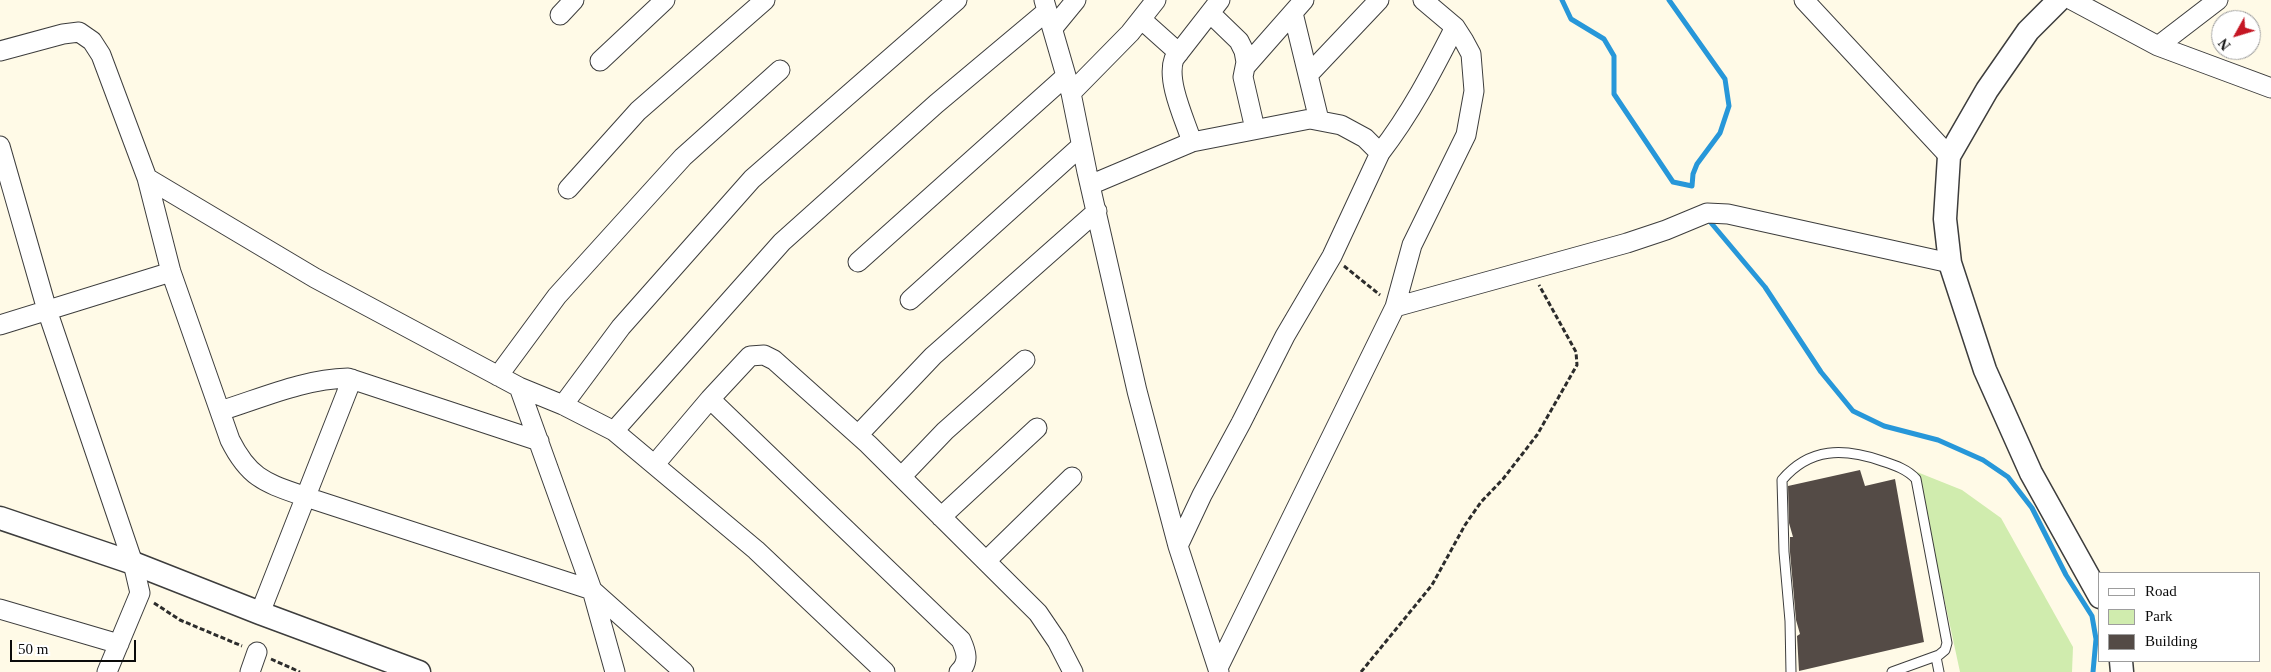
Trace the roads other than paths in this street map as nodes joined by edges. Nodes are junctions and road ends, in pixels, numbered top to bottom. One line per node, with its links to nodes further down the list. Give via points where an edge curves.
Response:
1 (574, 0): 16 (street)
2 (665, 0): 22 (street)
3 (765, 0): 37 (street, via 638,111)
4 (957, 0): 51 (street, via 752,179 621,326)
5 (1076, 0): 15 (street)
6 (1156, 0): 17 (street)
7 (1380, 0): 25 (street)
8 (1423, 0): 18 (street)
9 (1804, 0): 34 (street)
10 (2059, 0): 34 (street, via 2028,31 1987,90)
11 (2072, 0): 19 (street)
12 (2218, 0): 19 (street)
13 (1215, 6): 21 (street); 23 (street, via 1244,51)
14 (1298, 7): 23 (street); 25 (street)
15 (1048, 13): 26 (street); 54 (street, via 936,104 782,242)
16 (560, 15)
17 (1142, 19): 21 (street); 26 (street, via 1120,45)
18 (1456, 27): 33 (street, via 1419,97); 43 (street, via 1471,54 1474,91 1471,116 1466,135 1412,245)
19 (2158, 46): 27 (street)
20 (0, 51): 35 (street, via 79,32 92,41 101,55)
21 (1179, 53): 30 (street, via 1171,68 1173,83)
22 (600, 61)
23 (1245, 67): 29 (street, via 1247,96)
24 (780, 70): 47 (street, via 683,157 557,296)
25 (1308, 74): 28 (street)
26 (1069, 84): 32 (street); 39 (street)
27 (2271, 88)
28 (1319, 120): 29 (street, via 1310,118); 33 (street, via 1341,125 1365,138)
29 (1256, 129): 30 (street)
30 (1192, 142): 36 (street)
31 (0, 146): 44 (street)
32 (1081, 146): 36 (street); 42 (street)
33 (1380, 153): 63 (street, via 1332,256 1284,336)
34 (1949, 156): 40 (street, via 1945,219)
35 (146, 178): 41 (street); 47 (street, via 315,278)
36 (1090, 185): 38 (street)
37 (568, 189)
38 (1097, 211): 55 (street, via 933,356); 63 (street, via 1137,391)
39 (858, 262)
40 (1950, 263): 43 (street, via 1728,214 1707,213 1627,243); 67 (street, via 1985,370 2023,456)
41 (171, 272): 44 (street); 52 (street)
42 (910, 300)
43 (1395, 307): 74 (street)
44 (47, 310): 45 (street); 65 (street)
45 (0, 325)
46 (1026, 360): 58 (street, via 945,431)
47 (498, 376): 49 (street)
48 (352, 379): 52 (street, via 329,378 307,383); 56 (street); 60 (street)
49 (519, 387): 51 (street); 56 (street)
50 (710, 399): 55 (street, via 750,356 764,355 774,360); 57 (street); 73 (street, via 961,640 967,652)
51 (563, 405): 54 (street)
52 (220, 411): 60 (street, via 238,456 252,473 266,483)
53 (1037, 428): 61 (street)
54 (614, 431): 57 (street)
55 (858, 435): 58 (street)
56 (539, 441): 66 (street)
57 (655, 464): 80 (street, via 756,550)
58 (901, 477): 61 (street)
59 (1072, 477): 64 (street)
60 (306, 498): 66 (street); 69 (street)
61 (941, 517): 64 (street)
62 (0, 518): 65 (street)
63 (1178, 546): 74 (street)
64 (986, 562): 81 (street, via 1038,613)
65 (133, 563): 69 (street); 70 (street, via 140,593)
66 (592, 590): 78 (street); 79 (street)
67 (2098, 593)
68 (0, 609): 70 (street)
69 (260, 613): 77 (street)
70 (119, 644): 75 (street)
71 (257, 652): 76 (street)
72 (1936, 657): 82 (lane, via 1945,650 1946,635 1916,479 1902,468 1872,458 1855,453 1830,453 1806,460 1782,480); 83 (lane); 84 (lane)
73 (968, 670)
74 (1218, 670)
75 (107, 672)
76 (250, 672)
77 (420, 672)
78 (615, 672)
79 (684, 672)
80 (885, 672)
81 (1073, 672)
82 (1791, 672)
83 (1892, 672)
84 (1939, 672)

